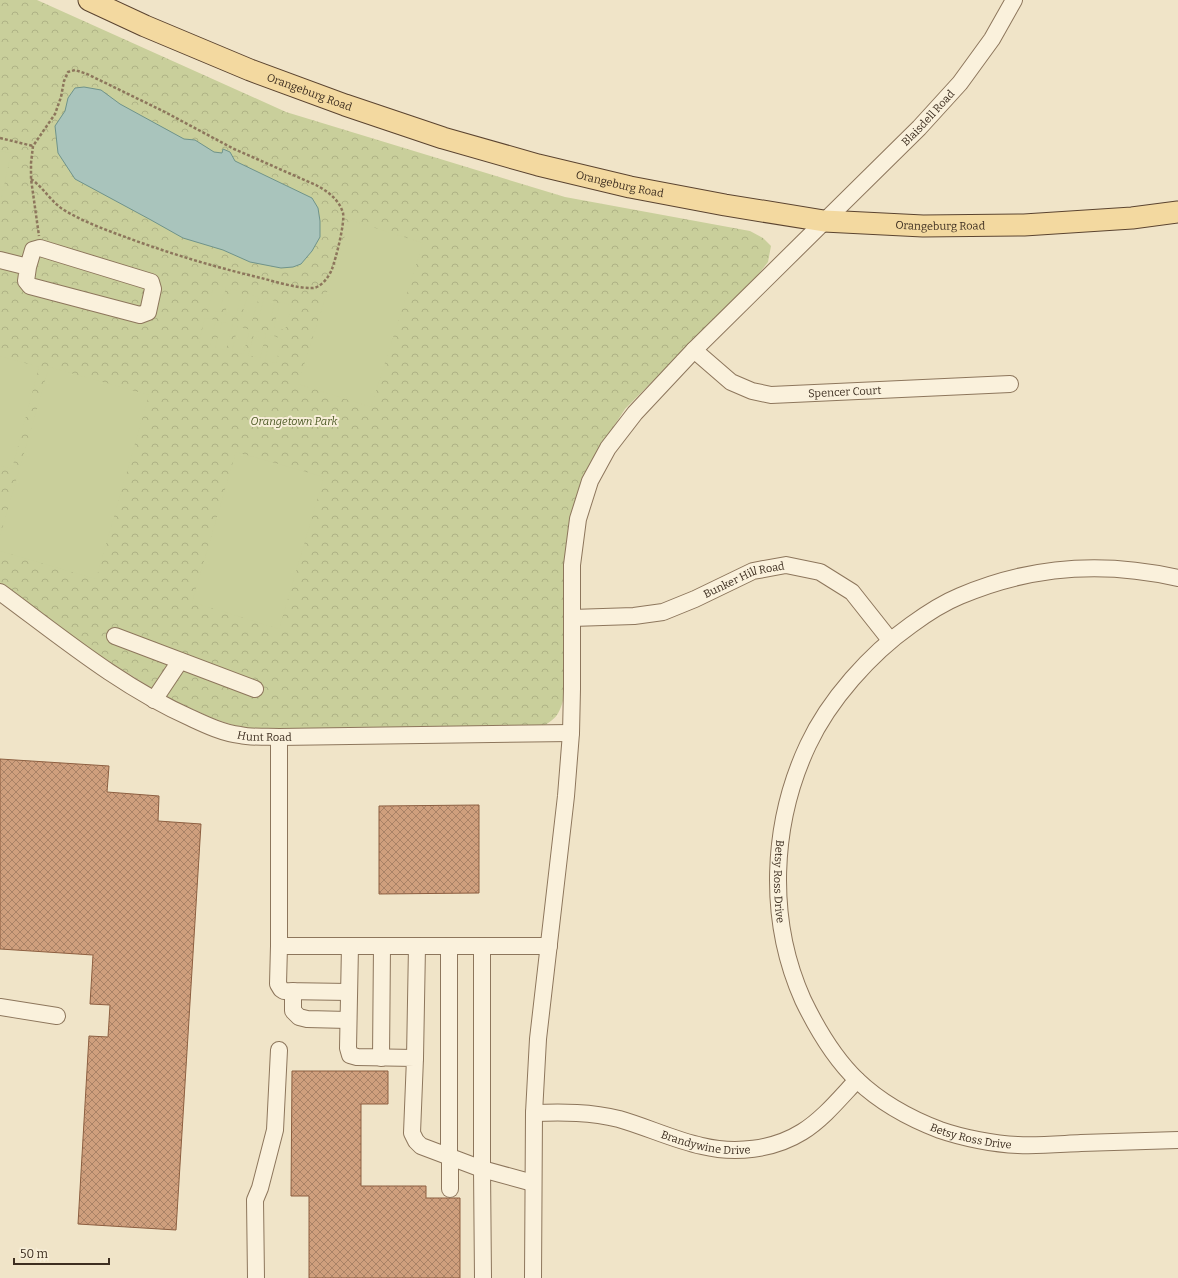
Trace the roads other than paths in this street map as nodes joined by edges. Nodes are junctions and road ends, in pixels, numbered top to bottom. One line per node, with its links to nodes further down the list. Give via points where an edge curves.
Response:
1 (89, 0): 4 (main road, Orangeburg Road, via 250,70 443,138 538,165 630,187)
2 (1014, 0): 4 (street, Blaisdell Road, via 992,39 960,83 919,128)
3 (1178, 212): 4 (main road, Orangeburg Road, via 1132,218 1024,225 923,226)
4 (824, 221): 7 (street, Blaisdell Road)
5 (0, 260): 6 (street)
6 (28, 267): 6 (street, via 33,250 40,248 151,282 154,289 148,312 140,315 30,286 26,281)
7 (694, 350): 8 (street, Spencer Court, via 732,382 752,391 771,395); 11 (street, Blaisdell Road, via 635,413 608,448 590,481 576,534 572,565)
8 (1010, 384)
9 (1178, 578): 13 (street, Betsy Ross Drive, via 1129,569 1084,568 1039,573 996,582 957,597 925,615)
10 (0, 592): 16 (street, Hunt Road, via 84,654)
11 (572, 618): 13 (street, Bunker Hill Road, via 634,616 663,612 753,571 786,565 820,572 852,592); 17 (street, Blaisdell Road)
12 (115, 636): 14 (street)
13 (890, 640): 34 (street, Betsy Ross Drive, via 848,685 809,743 794,780 783,821 778,862 778,906 785,946 796,984 824,1038)
14 (180, 661): 15 (street); 16 (street)
15 (255, 689)
16 (154, 700): 18 (street, Hunt Road, via 208,726 233,734)
17 (571, 733): 18 (street, Hunt Road); 25 (street, Blaisdell Road)
18 (279, 737): 19 (street)
19 (279, 946): 20 (street); 26 (street, via 278,984 284,991)
20 (350, 946): 21 (street); 27 (street)
21 (382, 946): 22 (street); 32 (street)
22 (417, 946): 23 (street); 33 (street)
23 (449, 946): 24 (street); 37 (street)
24 (482, 946): 25 (street); 38 (street)
25 (549, 946): 35 (street, Blaisdell Road, via 538,1039)
26 (293, 991): 27 (street); 30 (street, via 292,1011 298,1017)
27 (349, 992): 30 (street)
28 (0, 1007): 29 (street)
29 (57, 1016)
30 (348, 1020): 32 (street, via 350,1055)
31 (279, 1050): 41 (street, via 275,1130 255,1200)
32 (381, 1058): 33 (street)
33 (415, 1058): 37 (street, via 412,1133 421,1146)
34 (857, 1080): 35 (street, Brandywine Drive, via 824,1114 802,1132 771,1146 738,1151 703,1147 618,1119 581,1112); 36 (street, Betsy Ross Drive, via 906,1114 941,1130 978,1140 1017,1145)
35 (534, 1112): 39 (street, Blaisdell Road)
36 (1178, 1140)
37 (449, 1157): 38 (street); 40 (street)
38 (481, 1169): 39 (street); 42 (street)
39 (534, 1183): 43 (street, Blaisdell Road)
40 (450, 1189)
41 (256, 1278)
42 (483, 1278)
43 (532, 1278)

